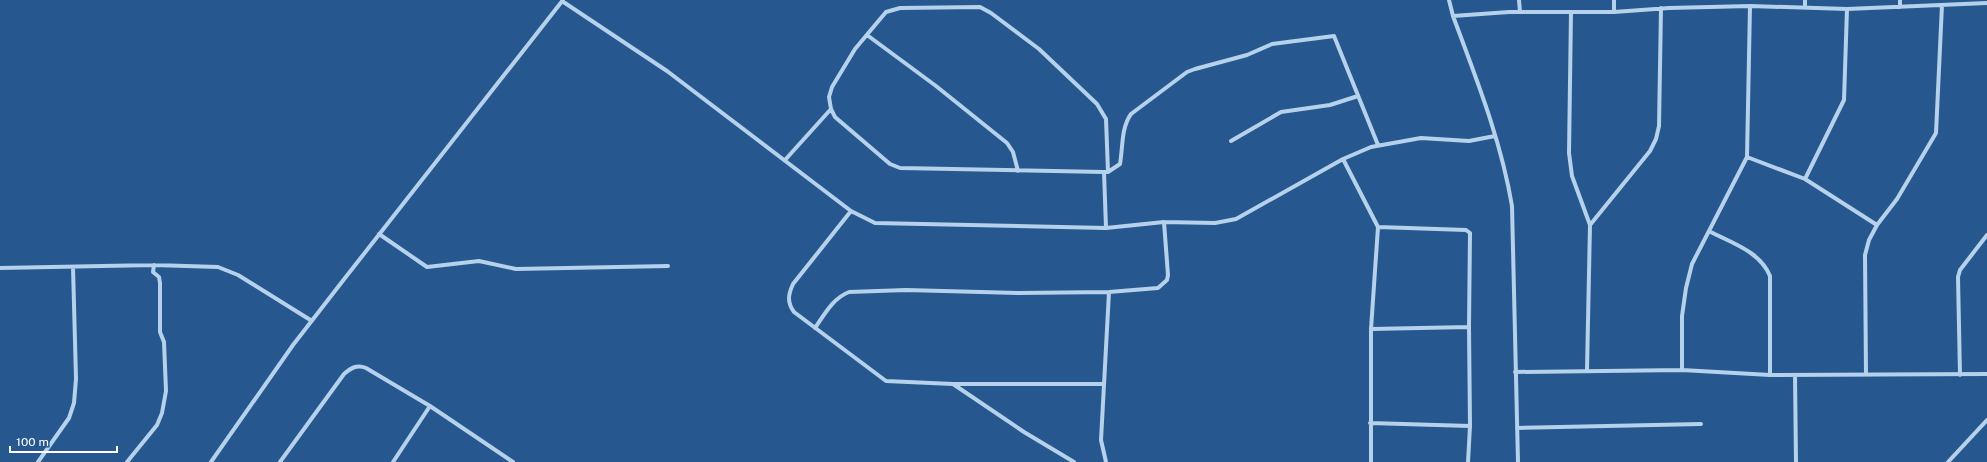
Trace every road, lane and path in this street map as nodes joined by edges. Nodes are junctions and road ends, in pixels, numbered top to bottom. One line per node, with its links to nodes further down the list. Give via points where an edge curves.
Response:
1 (1449, 0): 19 (street)
2 (1520, 0): 16 (street)
3 (1614, 0): 18 (street)
4 (1711, 0): 11 (street)
5 (1805, 0): 12 (street)
6 (1900, 0): 13 (street)
7 (563, 1): 28 (street, via 667,71); 39 (street)
8 (1987, 3): 9 (street)
9 (1942, 5): 13 (street); 35 (street, via 1936,133 1897,199)
10 (1750, 6): 11 (street); 12 (street); 26 (street)
11 (1711, 7): 14 (street)
12 (1805, 7): 15 (street)
13 (1900, 7): 15 (street)
14 (1661, 8): 18 (street); 34 (street, via 1659,126 1656,140 1650,151)
15 (1847, 8): 31 (street, via 1844,100)
16 (1520, 12): 17 (street); 19 (street)
17 (1571, 12): 18 (street); 34 (street, via 1569,153 1572,176)
18 (1614, 12)
19 (1453, 16): 23 (street)
20 (868, 35): 22 (street, via 855,49 832,87); 29 (street, via 1007,143 1013,152); 30 (street, via 886,12 893,9 980,7 986,10 1039,50 1100,107 1106,119)
21 (1358, 96): 24 (street, via 1330,105 1281,112); 25 (street); 30 (street, via 1334,36 1272,44 1247,55 1187,72 1140,105 1126,120 1120,164)
22 (830, 108): 28 (street); 29 (street, via 843,125 890,164 900,168)
23 (1495, 136): 25 (street, via 1469,141 1421,138); 52 (street, via 1507,176 1512,206)
24 (1231, 141)
25 (1378, 145): 27 (street)
26 (1747, 157): 31 (street); 38 (street)
27 (1343, 159): 33 (street, via 1236,220 1215,223); 36 (street)
28 (785, 160): 32 (street)
29 (1018, 171): 30 (street)
30 (1106, 172): 37 (street)
31 (1805, 179): 35 (street)
32 (851, 211): 37 (street, via 875,223); 48 (street, via 789,291 789,305)
33 (1164, 222): 37 (street); 45 (street, via 1167,280 1158,288)
34 (1590, 225): 50 (street)
35 (1877, 225): 56 (street, via 1869,240 1865,256)
36 (1378, 227): 47 (street, via 1470,231); 49 (street)
37 (1106, 228)
38 (1709, 231): 51 (street, via 1692,264 1686,288 1682,316); 54 (street, via 1758,256 1766,265 1770,276)
39 (379, 234): 43 (street, via 427,267 479,261 516,269); 46 (street)
40 (1987, 235): 57 (street, via 1960,270 1958,278)
41 (73, 266): 42 (street); 44 (street); 66 (street, via 76,379 74,403 69,418)
42 (154, 266): 46 (street, via 212,266 227,270); 67 (street, via 153,272 159,277 160,283 160,332 164,342 166,391 157,425)
43 (668, 266)
44 (0, 268)
45 (1109, 292): 48 (street, via 849,292 835,300); 59 (street)
46 (312, 321): 68 (street)
47 (1469, 327): 49 (street); 64 (street)
48 (815, 328): 58 (street, via 886,381)
49 (1371, 329): 62 (street)
50 (1587, 370): 51 (street); 52 (street)
51 (1682, 370): 54 (street)
52 (1515, 372): 65 (street)
53 (1987, 374): 57 (street)
54 (1770, 375): 55 (street)
55 (1795, 375): 56 (street); 77 (street)
56 (1866, 375): 57 (street)
57 (1960, 375)
58 (953, 384): 59 (street); 72 (street)
59 (1104, 384): 73 (street, via 1101,440)
60 (430, 406): 69 (street, via 366,368 352,367 344,374); 70 (street); 71 (street)
61 (1987, 420): 78 (street)
62 (1370, 423): 64 (street); 74 (street)
63 (1701, 424): 65 (street)
64 (1470, 426): 75 (street)
65 (1517, 428): 76 (street)
66 (38, 462)
67 (128, 462)
68 (210, 462)
69 (280, 462)
70 (393, 462)
71 (511, 462)
72 (1074, 462)
73 (1106, 462)
74 (1371, 462)
75 (1468, 462)
76 (1518, 462)
77 (1796, 462)
78 (1948, 462)

